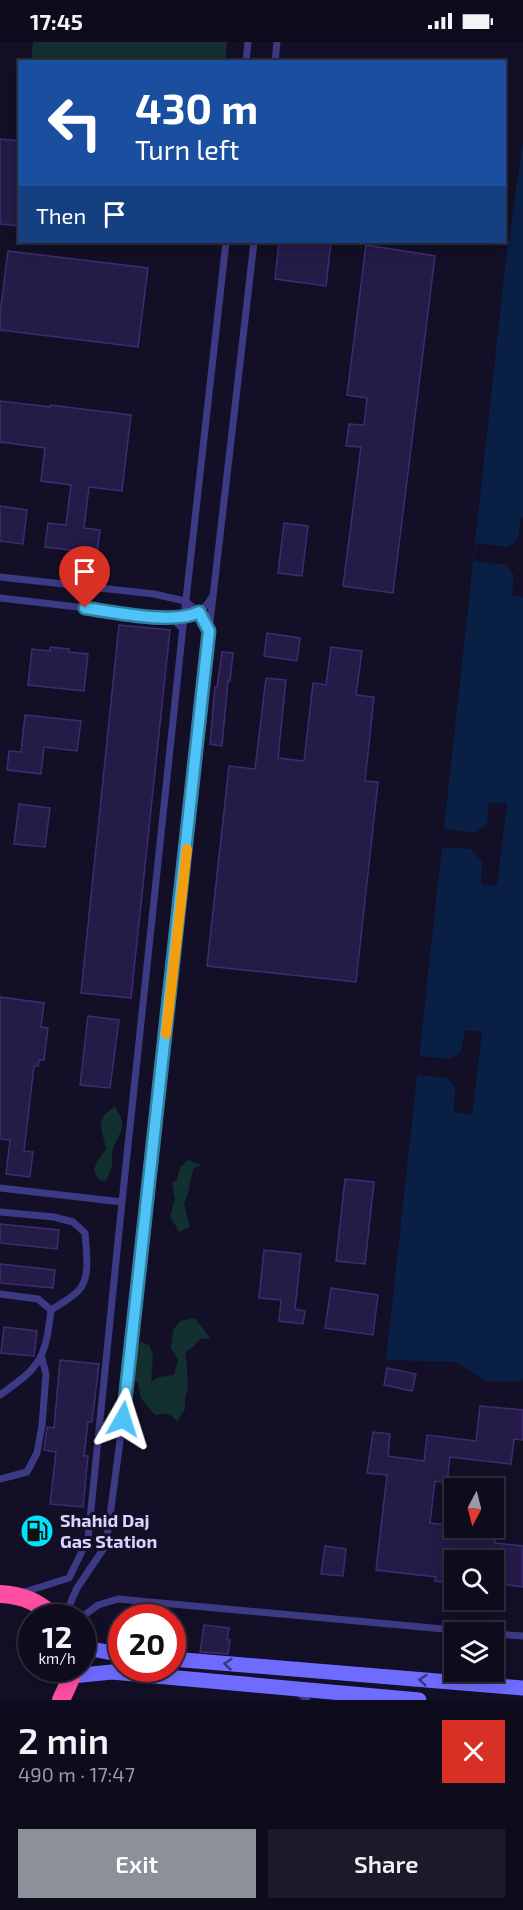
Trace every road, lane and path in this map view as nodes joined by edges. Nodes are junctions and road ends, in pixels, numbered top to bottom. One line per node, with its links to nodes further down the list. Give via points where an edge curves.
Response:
1 (248, 42): 3 (lane)
2 (277, 42): 4 (lane)
3 (246, 60)
4 (275, 60)
5 (226, 243): 10 (lane)
6 (254, 243): 8 (lane)
7 (0, 577): 10 (lane)
8 (214, 594): 11 (lane); 15 (lane)
9 (0, 598): 13 (lane)
10 (185, 601): 11 (lane); 12 (lane)
11 (199, 612): 12 (lane); 15 (lane)
12 (184, 617): 13 (lane); 14 (lane)
13 (172, 618): 14 (lane)
14 (182, 628): 17 (lane)
15 (209, 631): 26 (lane, via 106,1545)
16 (0, 1188): 17 (lane)
17 (122, 1202): 24 (lane, via 88,1539 69,1578)
18 (0, 1212): 20 (lane, via 54,1217 73,1222 85,1233 87,1253 80,1290)
19 (0, 1294): 20 (lane, via 38,1299)
20 (51, 1310): 21 (lane)
21 (42, 1358): 22 (lane, via 30,1373); 23 (lane, via 46,1374 37,1453 27,1472)
22 (0, 1395)
23 (0, 1479)
24 (8, 1594): 25 (highway)
25 (40, 1604)
26 (70, 1604)
27 (96, 1606): 28 (lane, via 118,1599)
28 (444, 1629)
29 (504, 1635): 30 (lane)
30 (523, 1636)
31 (186, 1660): 35 (street, one-way to 31)
32 (96, 1672): 36 (street)
33 (68, 1682): 38 (highway)
34 (72, 1682): 39 (highway)
35 (523, 1688)
36 (296, 1689): 37 (street); 40 (lane)
37 (392, 1699): 41 (street)
38 (62, 1700)
39 (72, 1700)
40 (307, 1700)
41 (419, 1700)

